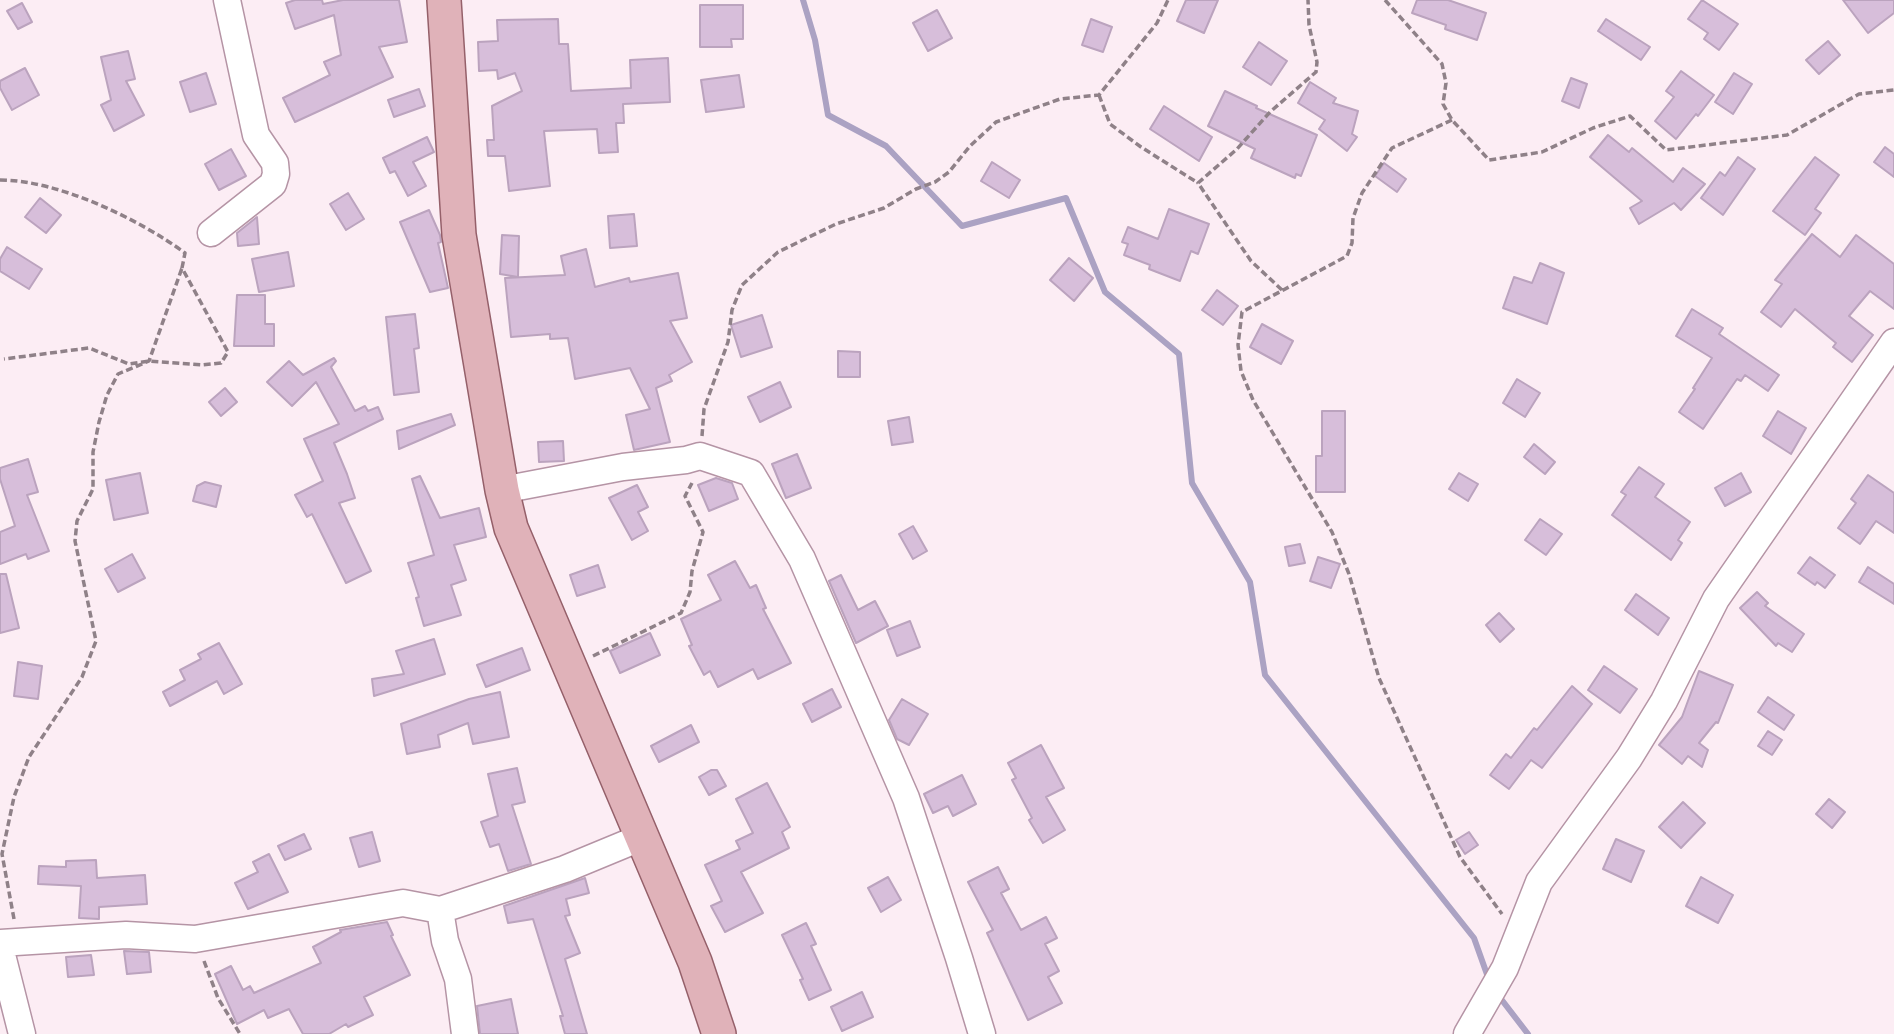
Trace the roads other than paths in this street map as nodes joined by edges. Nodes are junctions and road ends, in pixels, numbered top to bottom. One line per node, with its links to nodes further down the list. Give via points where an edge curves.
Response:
1 (227, 0): 3 (street, via 256,135 275,163 276,174 273,184)
2 (444, 0): 5 (main road, via 459,235)
3 (211, 233)
4 (1894, 342): 13 (street, via 1716,599 1636,747 1539,882 1505,968)
5 (502, 490): 6 (main road, via 511,528); 12 (street, via 700,456 751,472 802,559 906,798)
6 (640, 838): 7 (street, via 565,869); 11 (main road, via 695,962)
7 (440, 910): 8 (street, via 403,903 195,939 126,935); 10 (street, via 458,979)
8 (6, 944): 9 (street)
9 (22, 1034)
10 (465, 1034)
11 (719, 1034)
12 (982, 1034)
13 (1467, 1034)

